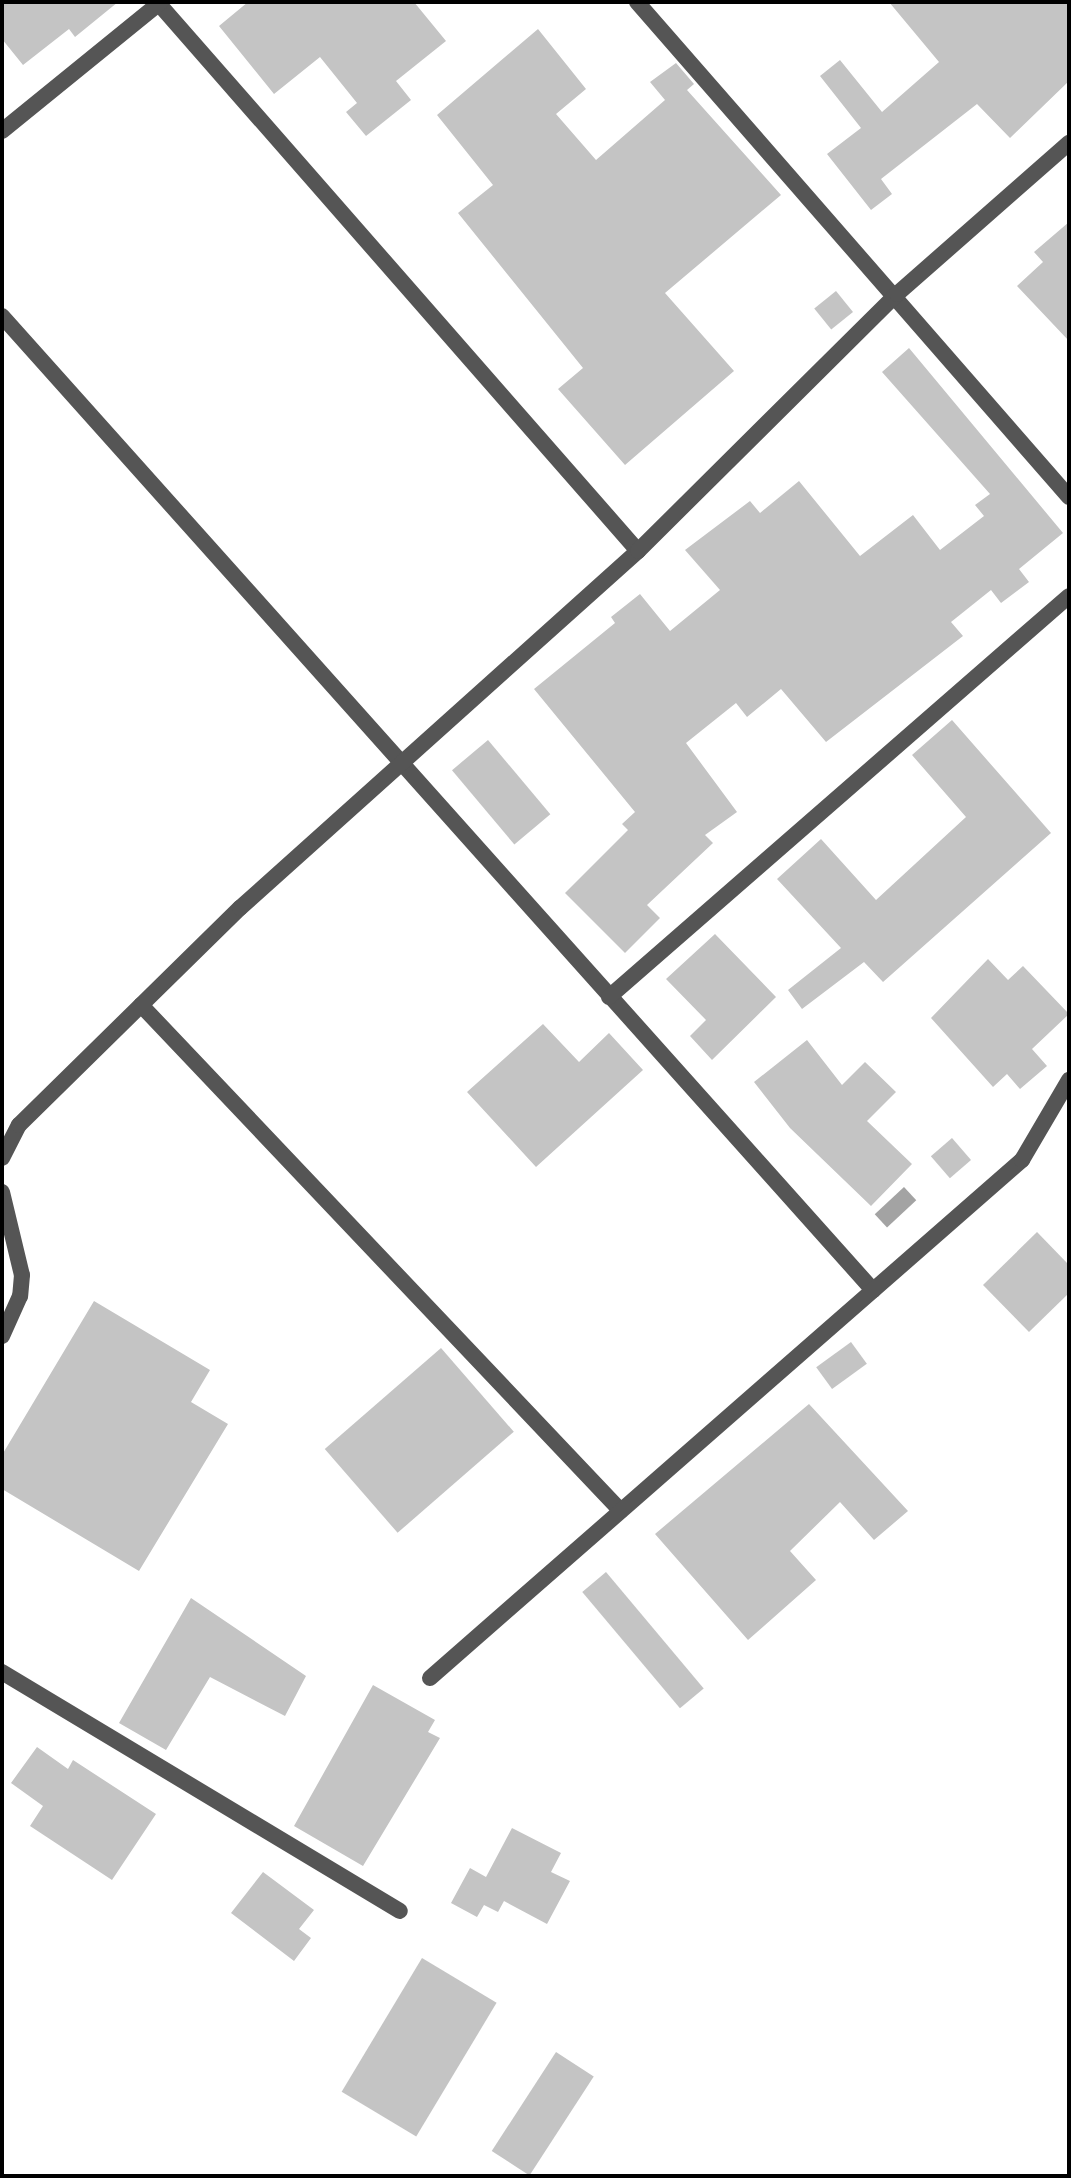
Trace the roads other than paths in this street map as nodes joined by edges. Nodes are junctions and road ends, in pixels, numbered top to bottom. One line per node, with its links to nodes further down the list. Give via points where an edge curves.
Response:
1 (637, 2): 5 (street)
2 (160, 3): 3 (street); 8 (street)
3 (2, 131)
4 (1069, 143): 5 (street)
5 (897, 294): 7 (street); 8 (street)
6 (2, 316): 10 (street)
7 (1069, 497)
8 (638, 551): 10 (street)
9 (1069, 596): 11 (street)
10 (401, 766): 11 (street); 12 (street)
11 (609, 997): 16 (street)
12 (141, 1005): 14 (street, via 19,1125); 18 (street)
13 (1069, 1080): 16 (street, via 1022,1160)
14 (2, 1158)
15 (2, 1192): 17 (street, via 22,1275 20,1296)
16 (873, 1290): 18 (street)
17 (2, 1336)
18 (621, 1511): 20 (street)
19 (2, 1672): 21 (street)
20 (430, 1678)
21 (400, 1911)

